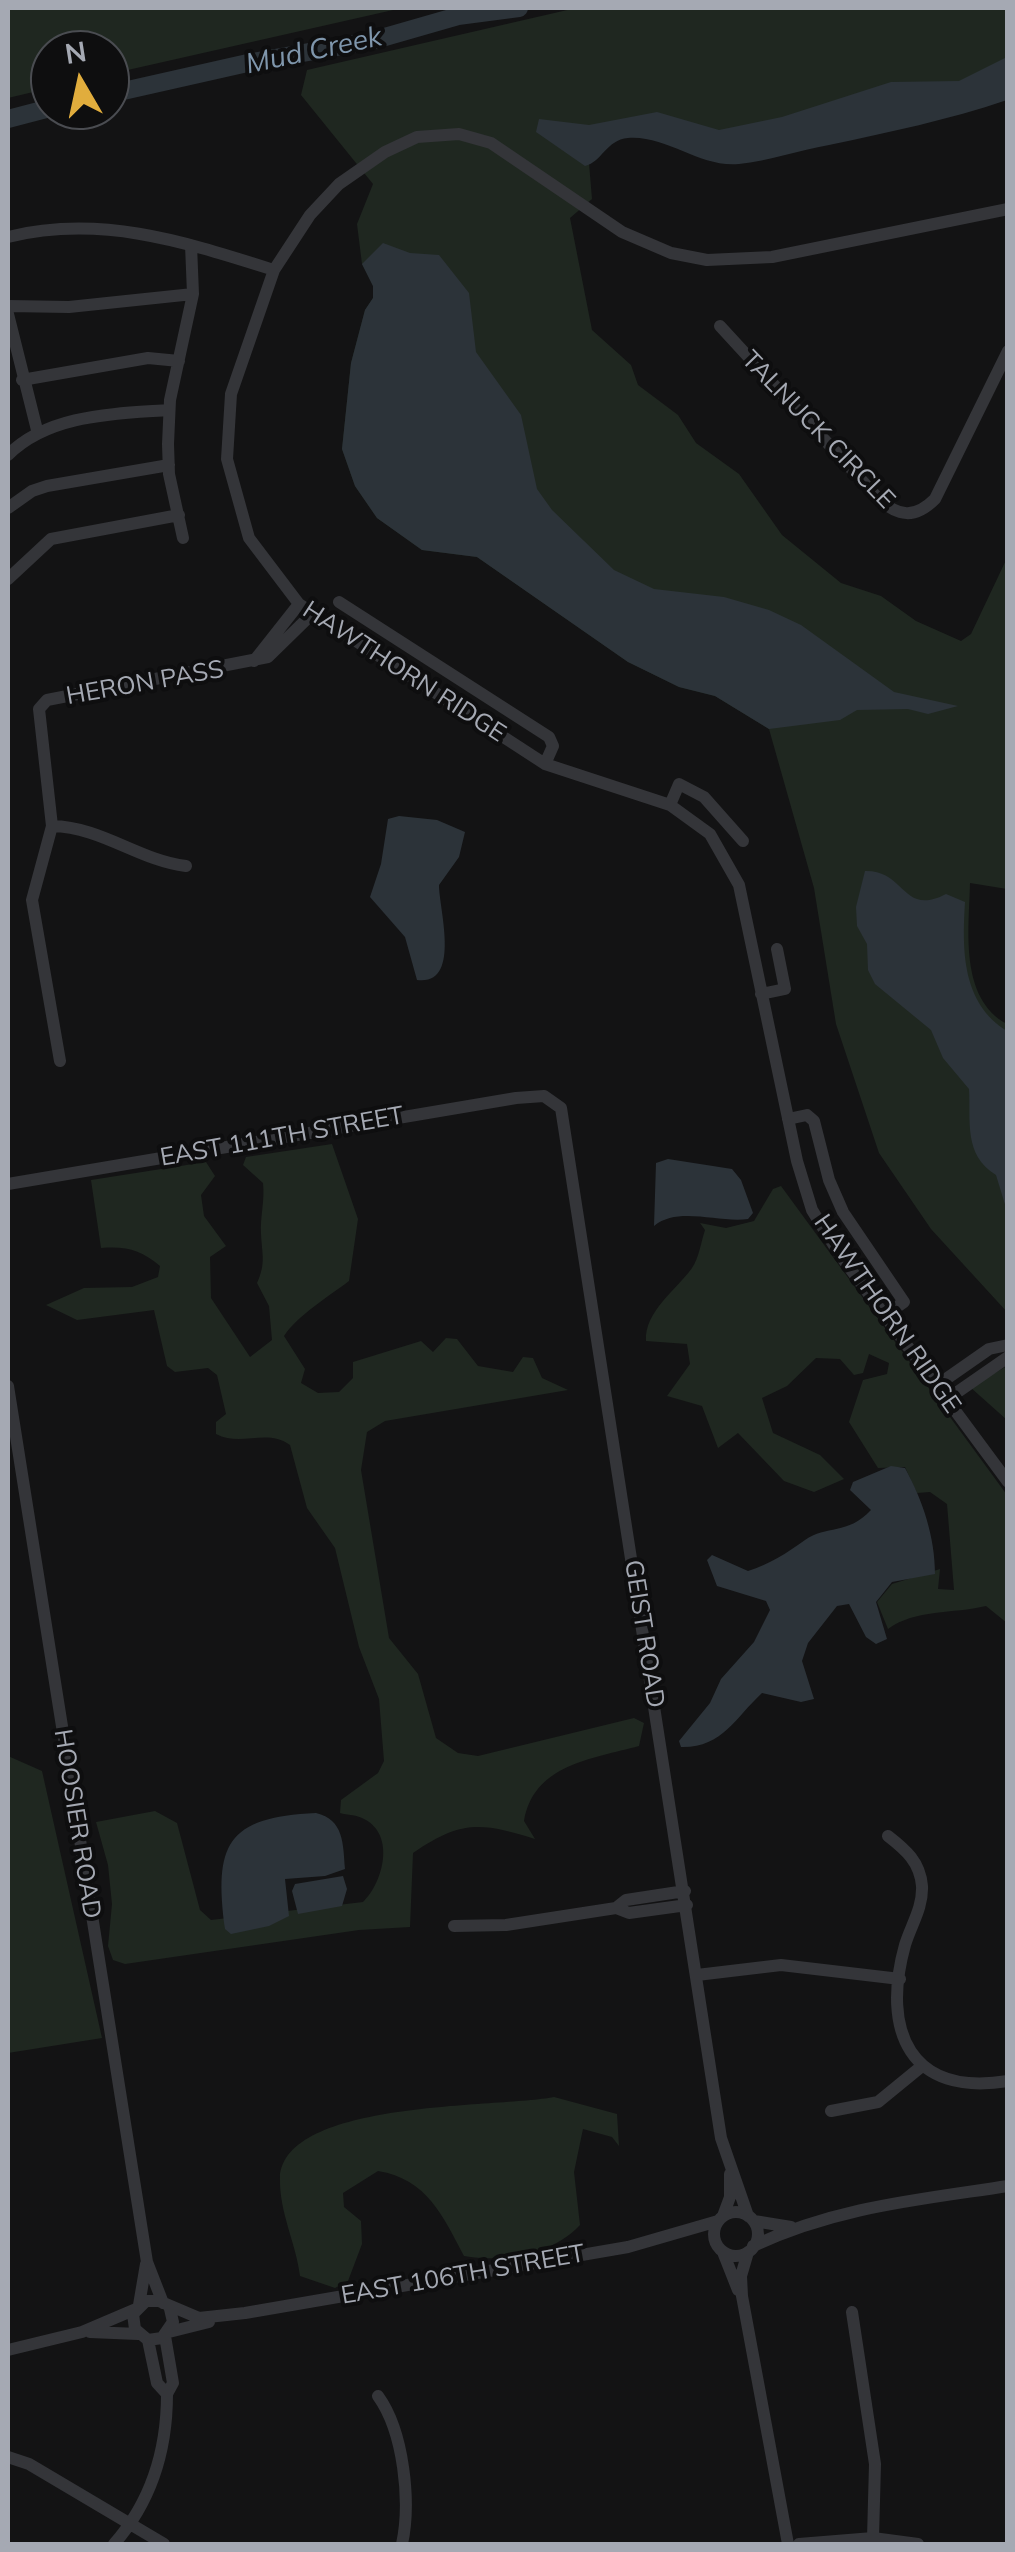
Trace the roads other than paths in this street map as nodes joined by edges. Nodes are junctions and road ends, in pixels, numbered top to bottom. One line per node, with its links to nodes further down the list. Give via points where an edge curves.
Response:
1 (1008, 209): 4 (street, HAWTHORN RIDGE, via 772,257 690,257 622,232 497,146 440,134 400,144 339,184)
2 (8, 237): 3 (street, via 98,227)
3 (191, 244): 4 (street); 6 (street)
4 (274, 270): 23 (street, HAWTHORN RIDGE, via 231,394 228,459 250,538)
5 (8, 289): 7 (street)
6 (193, 294): 7 (street, via 69,307); 12 (street)
7 (8, 302)
8 (8, 314): 10 (street)
9 (720, 326): 11 (street, TALNUCK CIRCLE, via 878,498 906,515 935,499)
10 (9, 332): 13 (street)
11 (1008, 350)
12 (178, 361): 13 (street, via 134,360); 14 (street)
13 (22, 380): 15 (street)
14 (170, 410): 15 (street); 17 (street)
15 (37, 430): 16 (street)
16 (8, 455)
17 (169, 465): 18 (street, via 32,490); 19 (street)
18 (8, 508)
19 (178, 515): 20 (street); 21 (street, via 51,539)
20 (184, 538)
21 (8, 579)
22 (339, 602): 25 (street)
23 (298, 604): 24 (street, HAWTHORN RIDGE); 27 (street, HERON PASS)
24 (313, 613): 26 (street, HAWTHORN RIDGE); 27 (street, HERON PASS, via 278,653)
25 (383, 630): 26 (street); 28 (street, via 549,737)
26 (368, 650): 28 (street, HAWTHORN RIDGE)
27 (254, 662): 30 (street, HERON PASS, via 47,700 38,709)
28 (546, 764): 29 (street, HAWTHORN RIDGE)
29 (670, 806): 31 (street, via 680,784 704,797); 34 (street, HAWTHORN RIDGE, via 710,834 732,868)
30 (52, 826): 32 (street, via 80,827 161,863); 35 (street, via 32,900)
31 (744, 841)
32 (186, 866)
33 (777, 950): 34 (street, via 785,989)
34 (761, 994): 37 (street, HAWTHORN RIDGE)
35 (60, 1061)
36 (556, 1102): 38 (street, EAST 111TH STREET, via 516,1098); 47 (street, GEIST ROAD, via 564,1114)
37 (788, 1119): 39 (street, HAWTHORN RIDGE, via 812,1210); 39 (street, via 807,1115 814,1121 843,1212 904,1302)
38 (8, 1184)
39 (885, 1316): 43 (street, HAWTHORN RIDGE)
40 (1008, 1346): 43 (street, via 989,1350)
41 (1008, 1357): 44 (street)
42 (8, 1386): 62 (street, HOOSIER ROAD)
43 (936, 1386): 44 (street, HAWTHORN RIDGE)
44 (946, 1400): 45 (street, HAWTHORN RIDGE)
45 (1008, 1482)
46 (888, 1836): 50 (street, via 914,1860 922,1884)
47 (686, 1898): 48 (street, via 626,1900 616,1908 506,1926); 49 (street, GEIST ROAD)
48 (454, 1926)
49 (698, 1975): 50 (street, via 781,1964); 54 (street, GEIST ROAD)
50 (900, 1979): 51 (street, via 900,2030)
51 (922, 2066): 52 (street, via 970,2086); 53 (street, via 878,2102)
52 (1008, 2081)
53 (830, 2112)
54 (730, 2167): 56 (street, GEIST ROAD, via 730,2197); 57 (street, GEIST ROAD)
55 (1008, 2186): 58 (street)
56 (720, 2218): 57 (street, via 738,2212); 59 (street, EAST 106TH STREET); 60 (street, via 714,2232)
57 (751, 2218): 58 (street); 61 (street, via 758,2236)
58 (791, 2227): 61 (street)
59 (680, 2234): 60 (street); 66 (street, EAST 106TH STREET)
60 (720, 2249): 61 (street, via 734,2256); 63 (street)
61 (751, 2249): 63 (street, via 741,2274)
62 (147, 2262): 64 (street, HOOSIER ROAD); 65 (street, HOOSIER ROAD)
63 (742, 2296): 80 (street)
64 (166, 2306): 65 (street, via 153,2300); 66 (street, EAST 106TH STREET, via 199,2318); 69 (street, via 173,2322)
65 (138, 2307): 68 (street); 70 (street, via 132,2319)
66 (245, 2312): 69 (street, EAST 106TH STREET)
67 (852, 2312): 76 (street, via 875,2464)
68 (82, 2332): 70 (street); 71 (street)
69 (167, 2334): 70 (street); 72 (street, via 173,2383)
70 (143, 2337): 72 (street)
71 (8, 2350)
72 (166, 2394): 75 (street, via 158,2466)
73 (378, 2396): 79 (street, via 392,2420 406,2510)
74 (8, 2457): 75 (street)
75 (132, 2523): 77 (street); 78 (street)
76 (873, 2538): 81 (street); 82 (street)
77 (114, 2544)
78 (164, 2544)
79 (402, 2544)
80 (788, 2544)
81 (799, 2544)
82 (918, 2544)

